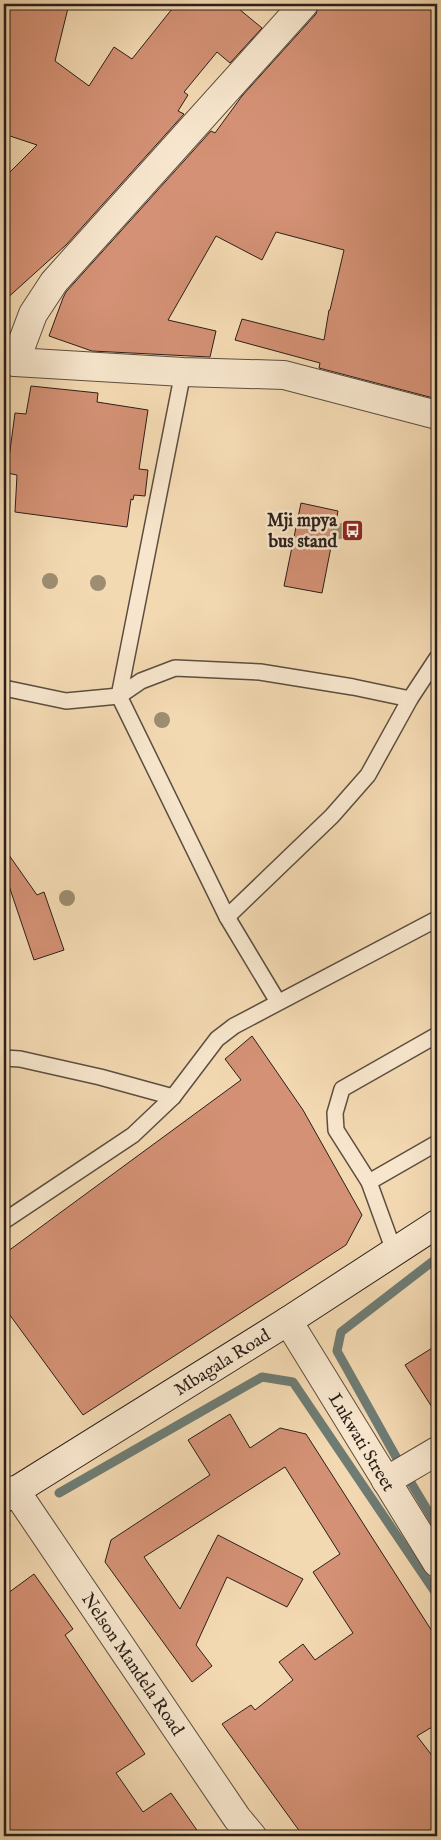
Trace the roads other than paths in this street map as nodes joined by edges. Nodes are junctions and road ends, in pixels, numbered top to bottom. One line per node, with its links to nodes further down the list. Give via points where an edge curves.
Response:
1 (304, 4): 2 (street, via 54,282)
2 (10, 359): 3 (street)
3 (183, 372): 4 (street, via 284,375); 7 (lane)
4 (437, 415)
5 (437, 658): 8 (lane)
6 (4, 688): 7 (lane, via 66,701)
7 (120, 696): 8 (lane, via 141,680 174,668 260,672); 9 (lane)
8 (410, 699): 9 (lane, via 368,775 332,816)
9 (227, 917): 11 (lane)
10 (437, 919): 11 (lane)
11 (278, 1002): 14 (lane, via 234,1026 217,1040)
12 (437, 1035): 16 (lane, via 342,1089 335,1113 336,1130)
13 (4, 1058): 14 (lane, via 100,1077)
14 (174, 1097): 17 (lane, via 133,1135)
15 (437, 1143): 16 (lane)
16 (368, 1182): 19 (lane)
17 (4, 1221)
18 (437, 1224): 19 (street, Mbagala Road)
19 (394, 1251): 20 (street, Mbagala Road)
20 (288, 1320): 22 (street, Lukwati Street); 23 (street, Mbagala Road)
21 (437, 1451): 22 (street)
22 (386, 1481): 24 (street, Lukwati Street)
23 (9, 1494): 25 (street, Nelson Mandela Road)
24 (437, 1563)
25 (252, 1836)

